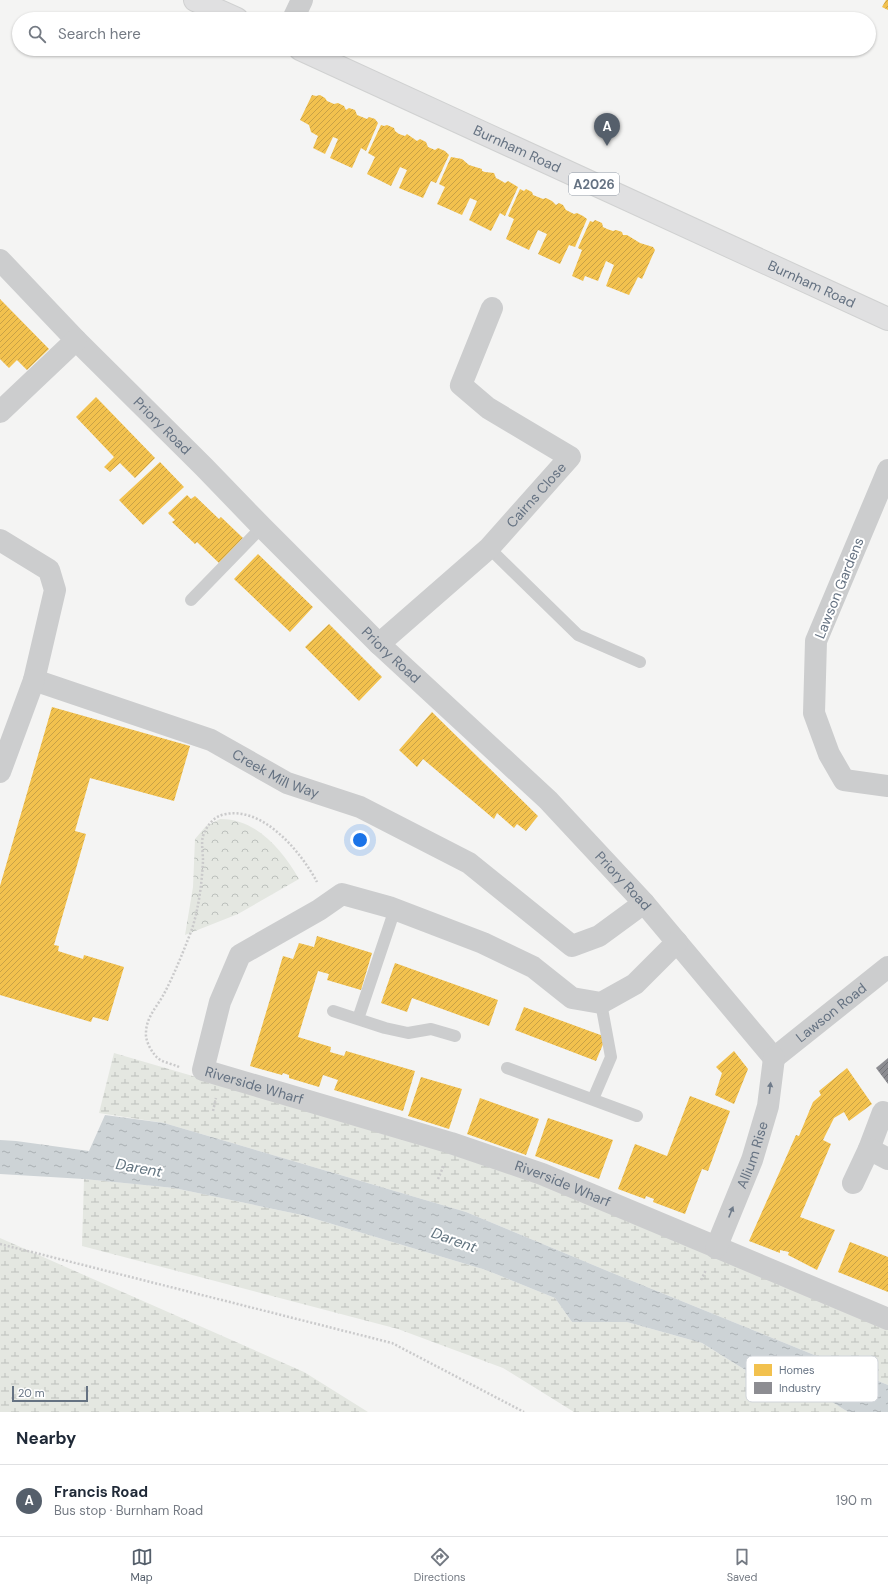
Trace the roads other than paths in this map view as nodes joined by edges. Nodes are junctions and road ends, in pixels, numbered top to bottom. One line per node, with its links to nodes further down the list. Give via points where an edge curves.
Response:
1 (195, 0): 3 (main road)
2 (302, 0): 4 (street)
3 (221, 12)
4 (296, 12)
5 (315, 56): 8 (main road, Burnham Road / A2026)
6 (0, 260): 9 (street, Priory Road)
7 (492, 308): 14 (street, Cairns Close, via 461,385 488,408 570,457)
8 (888, 319)
9 (76, 340): 10 (street); 12 (street, Priory Road)
10 (0, 412)
11 (888, 470): 20 (street, Lawson Gardens, via 816,641 814,713 829,754 844,780)
12 (262, 527): 15 (lane); 16 (street, Priory Road)
13 (0, 540): 18 (street, via 50,570 55,590)
14 (489, 548): 16 (street, Cairns Close); 17 (lane, via 578,635)
15 (191, 600)
16 (379, 644): 21 (street, Priory Road, via 548,800)
17 (640, 662)
18 (34, 680): 19 (street); 21 (street, Creek Mill Way, via 211,740 287,783 360,807 469,863 572,946 599,936)
19 (0, 772)
20 (888, 786)
21 (644, 903): 23 (street, Priory Road)
22 (395, 909): 25 (street, Riverside Wharf, via 483,942 533,967 572,998); 27 (lane); 36 (street, Riverside Wharf, via 342,894 319,910 240,954 220,1002 203,1070 451,1143 542,1174)
23 (677, 942): 25 (street, via 635,984); 29 (street, Priory Road)
24 (888, 967): 29 (street, Lawson Road)
25 (601, 1003): 31 (lane, via 611,1057)
26 (333, 1011): 27 (lane)
27 (358, 1019): 28 (lane, via 408,1033 431,1029)
28 (456, 1036)
29 (774, 1058): 36 (street, Allium Rise, one-way to 29, via 752,1160 768,1106)
30 (507, 1068): 31 (lane)
31 (593, 1099): 33 (lane)
32 (883, 1112): 34 (street)
33 (637, 1116)
34 (878, 1154): 35 (street)
35 (853, 1183)
36 (716, 1248): 37 (street, Riverside Wharf)
37 (888, 1319)

